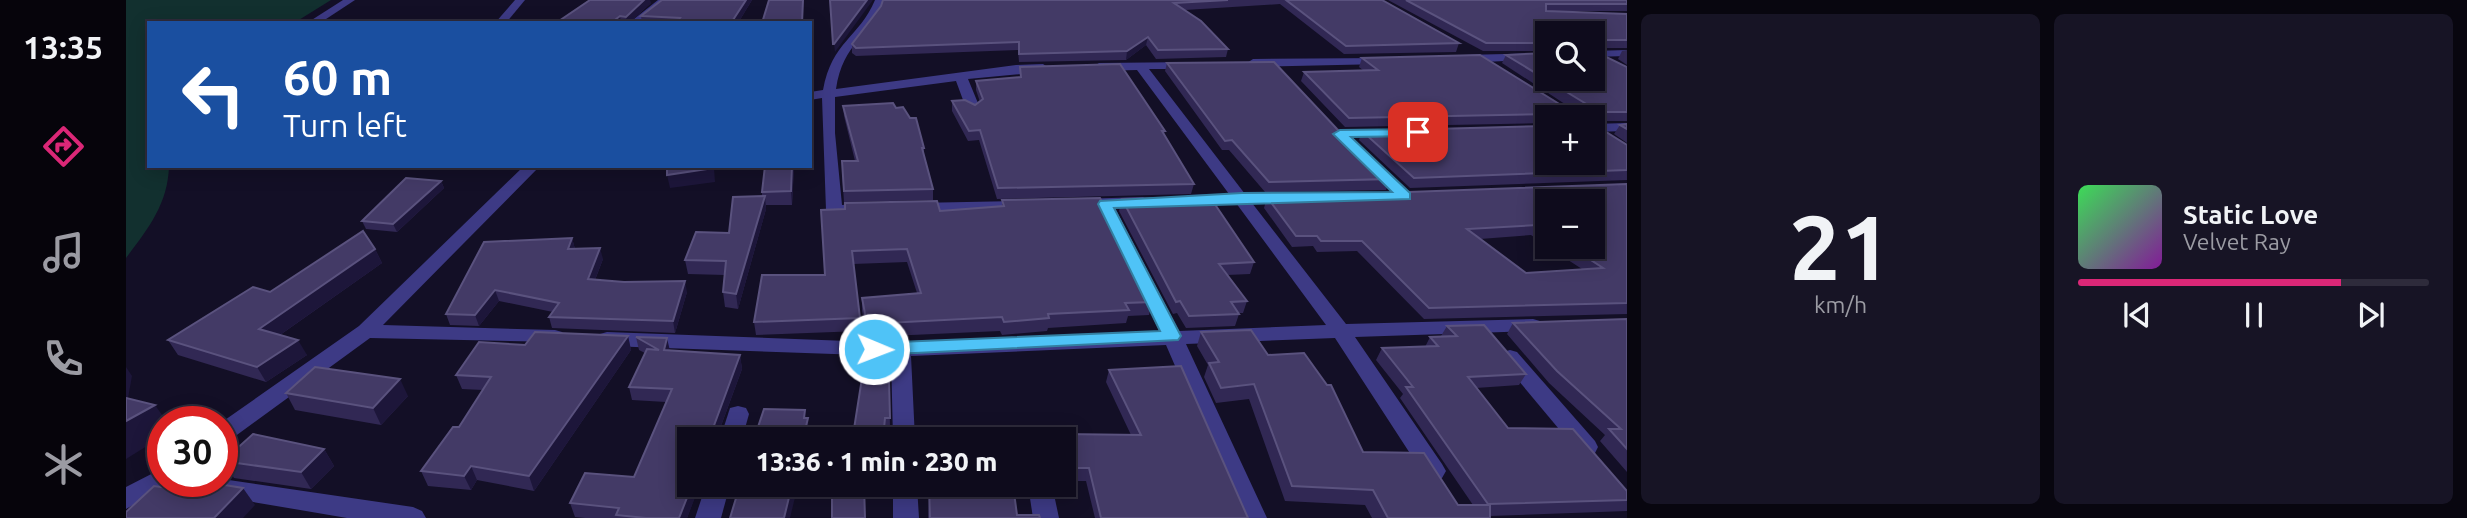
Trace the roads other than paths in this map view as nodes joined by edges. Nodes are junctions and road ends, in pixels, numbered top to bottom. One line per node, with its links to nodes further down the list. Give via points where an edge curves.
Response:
1 (349, 0): 5 (street)
2 (520, 0): 6 (street)
3 (664, 0): 7 (street)
4 (880, 0): 24 (street, via 876,13 842,50)
5 (315, 21)
6 (502, 21)
7 (638, 21)
8 (1457, 45): 12 (street)
9 (1627, 53): 10 (street)
10 (1605, 54)
11 (1535, 56): 12 (street)
12 (1480, 58): 13 (street); 22 (street)
13 (1453, 59)
14 (1398, 60): 17 (street, via 1279,68)
15 (1605, 60): 19 (street)
16 (1207, 64): 18 (street)
17 (1234, 64)
18 (1140, 66): 20 (street); 35 (street)
19 (1616, 66)
20 (1085, 67)
21 (1057, 68): 23 (street)
22 (1504, 73)
23 (961, 77): 24 (street); 26 (street)
24 (828, 94): 25 (street); 40 (street, via 834,210)
25 (812, 96)
26 (973, 108)
27 (1627, 127): 28 (street)
28 (1605, 128)
29 (1395, 133): 33 (street, via 1335,129 1412,196)
30 (1605, 137): 31 (street)
31 (1615, 144)
32 (531, 168): 43 (street)
33 (1378, 196)
34 (1310, 197): 35 (street)
35 (1242, 198): 36 (street); 44 (street)
36 (1105, 204): 38 (street); 45 (street)
37 (1037, 205): 39 (street)
38 (1064, 205)
39 (901, 208)
40 (874, 209)
41 (1549, 325): 42 (street)
42 (1485, 327): 44 (street); 51 (street)
43 (366, 331): 46 (street); 48 (street)
44 (1341, 331): 45 (street); 54 (street)
45 (1172, 336): 46 (street); 63 (street)
46 (901, 350): 50 (street)
47 (738, 414): 49 (street)
48 (238, 423)
49 (734, 427)
50 (904, 427)
51 (1600, 462)
52 (147, 488): 58 (street)
53 (238, 491): 59 (street)
54 (1449, 495)
55 (714, 497): 60 (street)
56 (905, 497): 61 (street)
57 (1042, 497): 62 (street)
58 (126, 499)
59 (412, 518)
60 (708, 518)
61 (906, 518)
62 (1046, 518)
63 (1254, 518)

